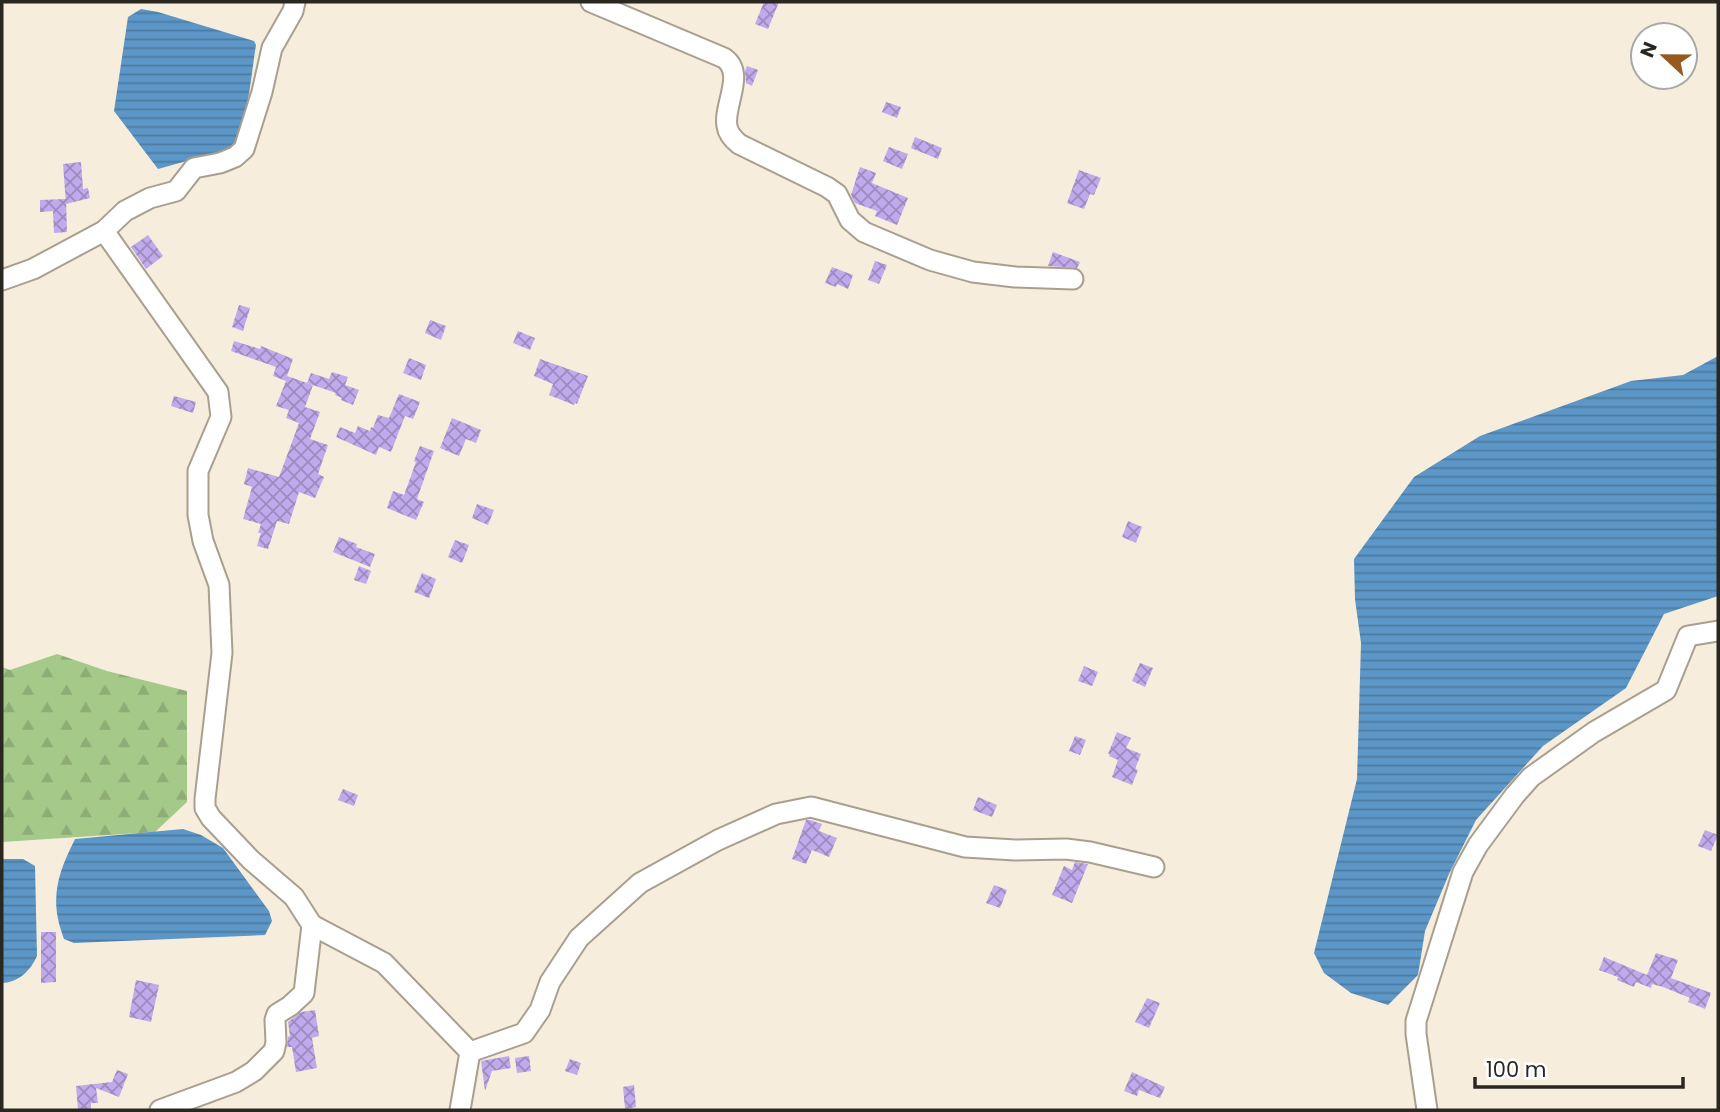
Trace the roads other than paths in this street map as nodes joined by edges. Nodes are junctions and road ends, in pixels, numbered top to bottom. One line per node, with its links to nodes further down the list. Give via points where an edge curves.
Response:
1 (295, 2): 3 (street, via 272,48 244,149 220,163 194,168 176,191 125,211)
2 (591, 2): 4 (street, via 731,63 733,86 726,126 731,138 837,194 849,220 864,232 930,260 973,272)
3 (104, 231): 5 (street, via 33,269); 8 (street, via 218,392 221,417 198,471 198,515 219,585 222,653 205,808 251,860 295,897)
4 (1073, 279)
5 (2, 280)
6 (1718, 631): 12 (street, via 1688,636 1665,690 1531,777 1478,845 1463,872 1416,1021)
7 (1154, 867): 9 (street, via 1078,850 965,847 811,807 776,814 718,839 640,883 579,938 524,1033)
8 (312, 925): 9 (street, via 384,962); 10 (street, via 304,993 277,1014 272,1055 246,1077)
9 (470, 1052): 11 (street)
10 (160, 1110)
11 (460, 1110)
12 (1426, 1110)

